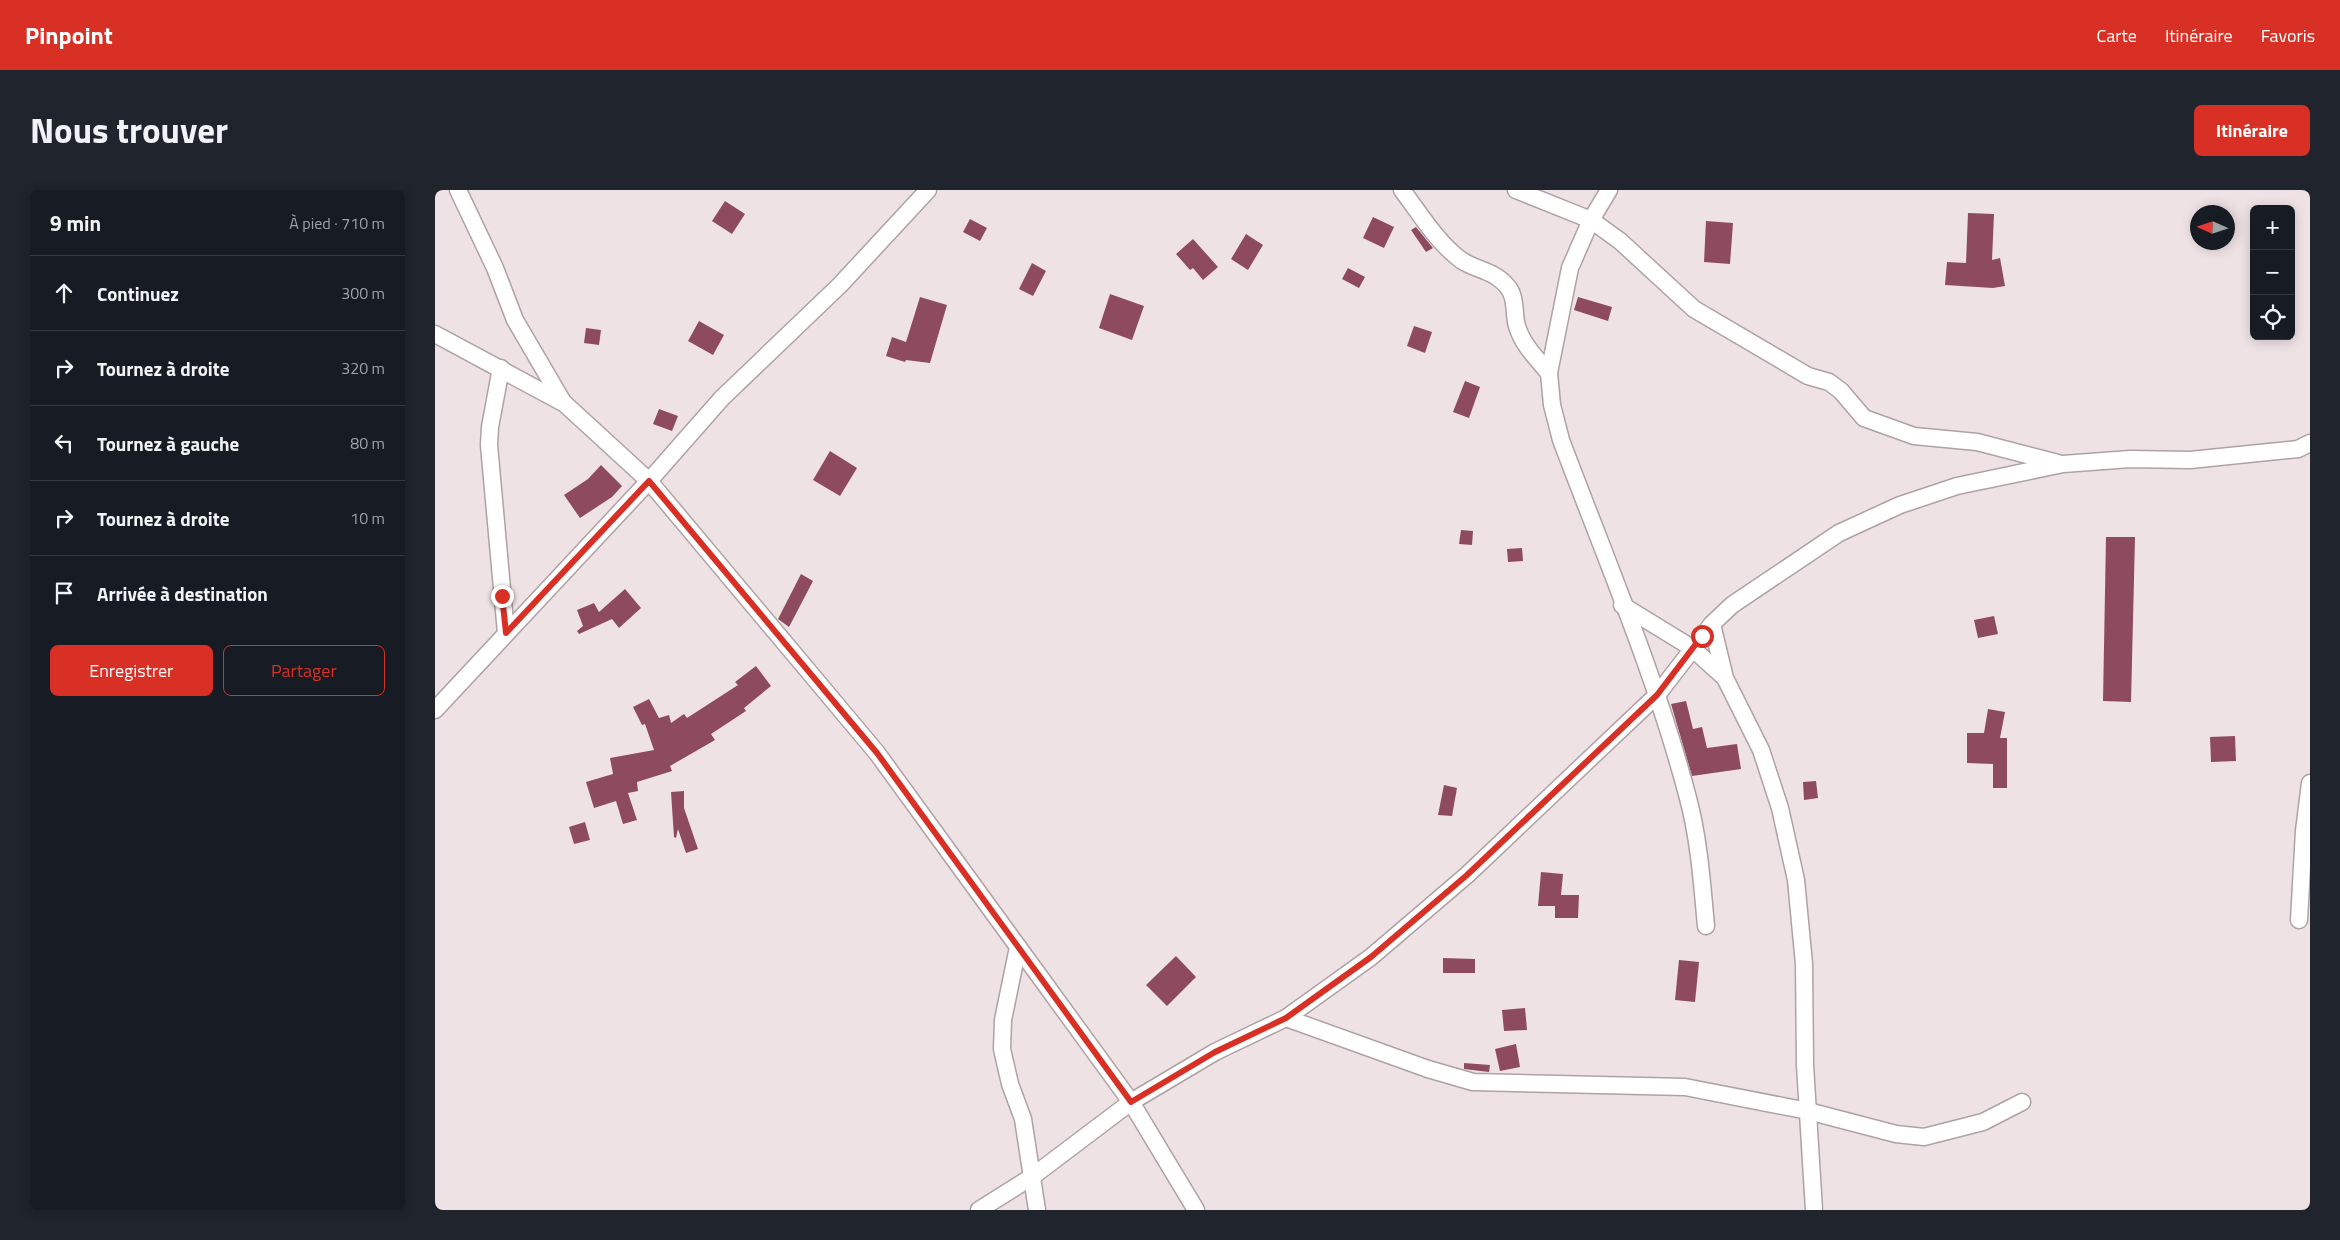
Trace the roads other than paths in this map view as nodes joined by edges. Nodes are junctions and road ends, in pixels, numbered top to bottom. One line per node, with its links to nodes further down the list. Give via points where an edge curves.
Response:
1 (458, 190): 10 (street, via 495,268 515,320)
2 (928, 190): 13 (street, via 840,285 721,398)
3 (1402, 190): 9 (street, via 1444,244 1462,260 1499,277 1509,288 1516,325 1522,338)
4 (1516, 190): 6 (street)
5 (1609, 190): 6 (street)
6 (1591, 220): 9 (street, via 1570,268); 12 (street, via 1620,241 1694,309 1808,376 1829,382 1864,418 1914,436 1977,442)
7 (435, 334): 8 (street)
8 (501, 368): 10 (street); 16 (street, via 489,445)
9 (1549, 373): 14 (street, via 1552,405 1561,440)
10 (565, 404): 13 (street)
11 (2310, 443): 12 (street, via 2298,449 2190,460 2130,459)
12 (2063, 464): 15 (street, via 1957,486 1900,504 1839,533 1756,588)
13 (649, 481): 16 (street); 24 (street, via 877,753)
14 (1623, 605): 17 (street); 19 (street)
15 (1712, 624): 17 (street); 18 (street)
16 (506, 633): 20 (street)
17 (1692, 648): 18 (street); 19 (street)
18 (1725, 678): 28 (street, via 1761,750 1780,808 1796,880 1804,964)
19 (1657, 695): 23 (street, via 1688,800); 25 (street, via 1459,881 1371,957)
20 (435, 710)
21 (2310, 783): 22 (street)
22 (2299, 920)
23 (1706, 926)
24 (1019, 947): 26 (street); 29 (street, via 1003,1020 1002,1049 1023,1119)
25 (1286, 1018): 26 (street, via 1215,1052); 28 (street, via 1473,1082 1685,1087)
26 (1131, 1102): 29 (street); 32 (street)
27 (2023, 1102): 28 (street, via 1983,1122 1924,1137 1896,1134)
28 (1808, 1111): 33 (street)
29 (1033, 1176): 30 (street); 31 (street)
30 (979, 1210)
31 (1037, 1210)
32 (1196, 1210)
33 (1813, 1210)

